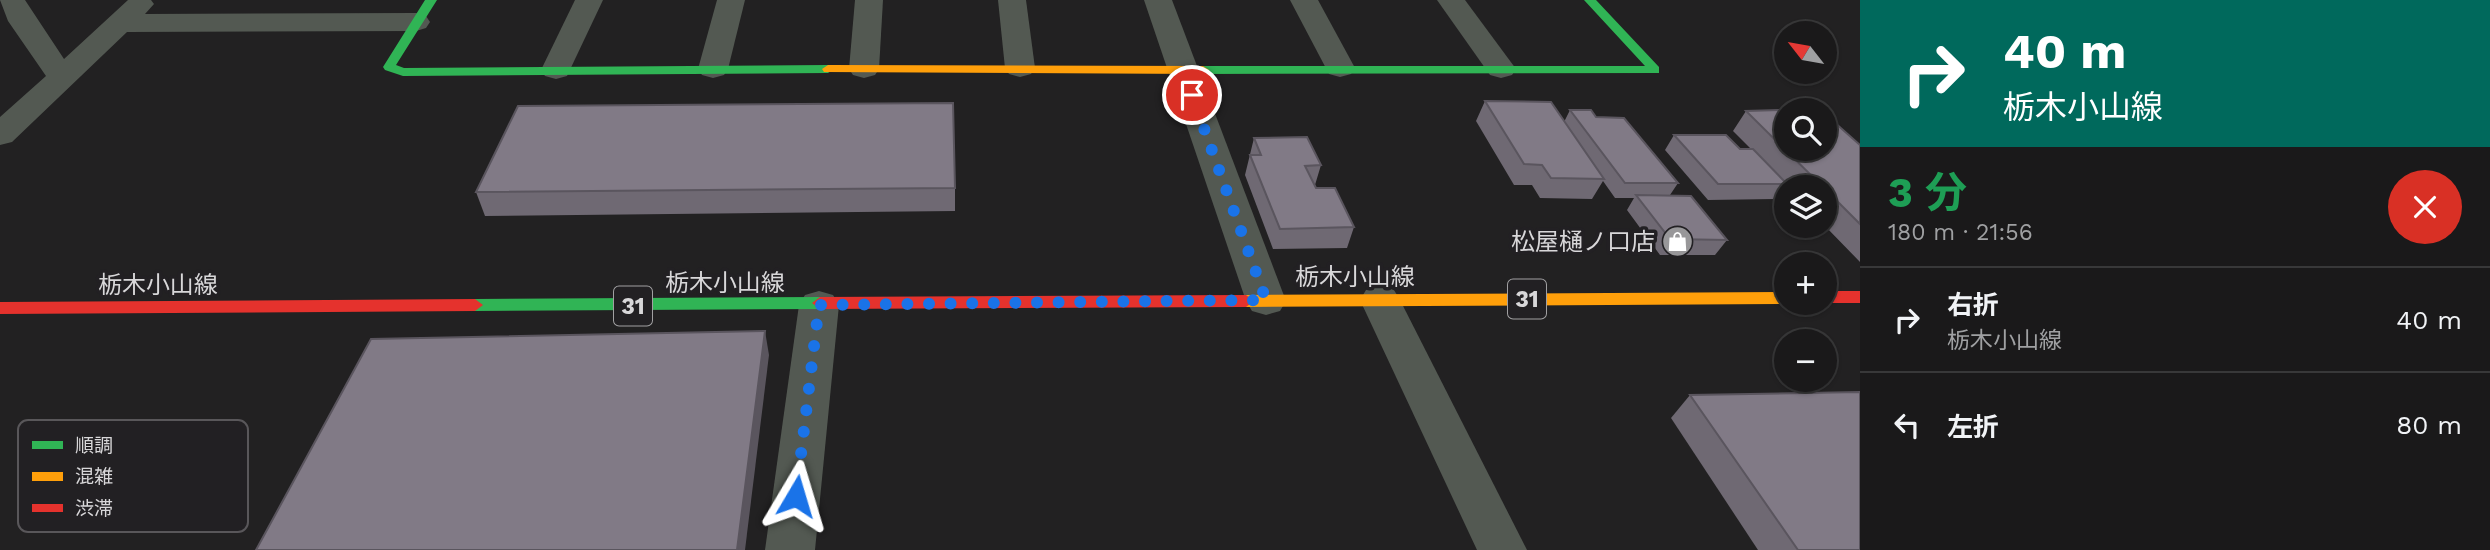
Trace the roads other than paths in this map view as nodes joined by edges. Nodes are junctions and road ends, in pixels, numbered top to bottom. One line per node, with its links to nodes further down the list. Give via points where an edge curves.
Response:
1 (11, 0): 20 (street)
2 (589, 0): 19 (street)
3 (731, 0): 15 (street)
4 (869, 0): 16 (street)
5 (1012, 0): 13 (street)
6 (1158, 0): 17 (street)
7 (1304, 0): 14 (street)
8 (1451, 0): 18 (street)
9 (1590, 0): 18 (street, via 1655,70)
10 (130, 9): 11 (street); 20 (street)
11 (283, 11): 12 (street)
12 (424, 11): 19 (street, via 389,67 403,72)
13 (1020, 68): 16 (street); 17 (street)
14 (1340, 68): 17 (street); 18 (street)
15 (713, 69): 16 (street); 19 (street)
16 (864, 69)
17 (1182, 69): 25 (street)
18 (1501, 69)
19 (556, 70)
20 (62, 77): 21 (street)
21 (0, 135)
22 (1837, 297): 23 (street)
23 (1860, 297)
24 (1774, 298): 26 (street, 栃木小山線 / 31)
25 (1266, 300): 26 (street, 栃木小山線 / 31); 27 (street, 栃木小山線 / 31)
26 (1380, 300): 30 (street)
27 (819, 305): 28 (street, 栃木小山線 / 31); 29 (street)
28 (0, 308)
29 (790, 550)
30 (1502, 550)

